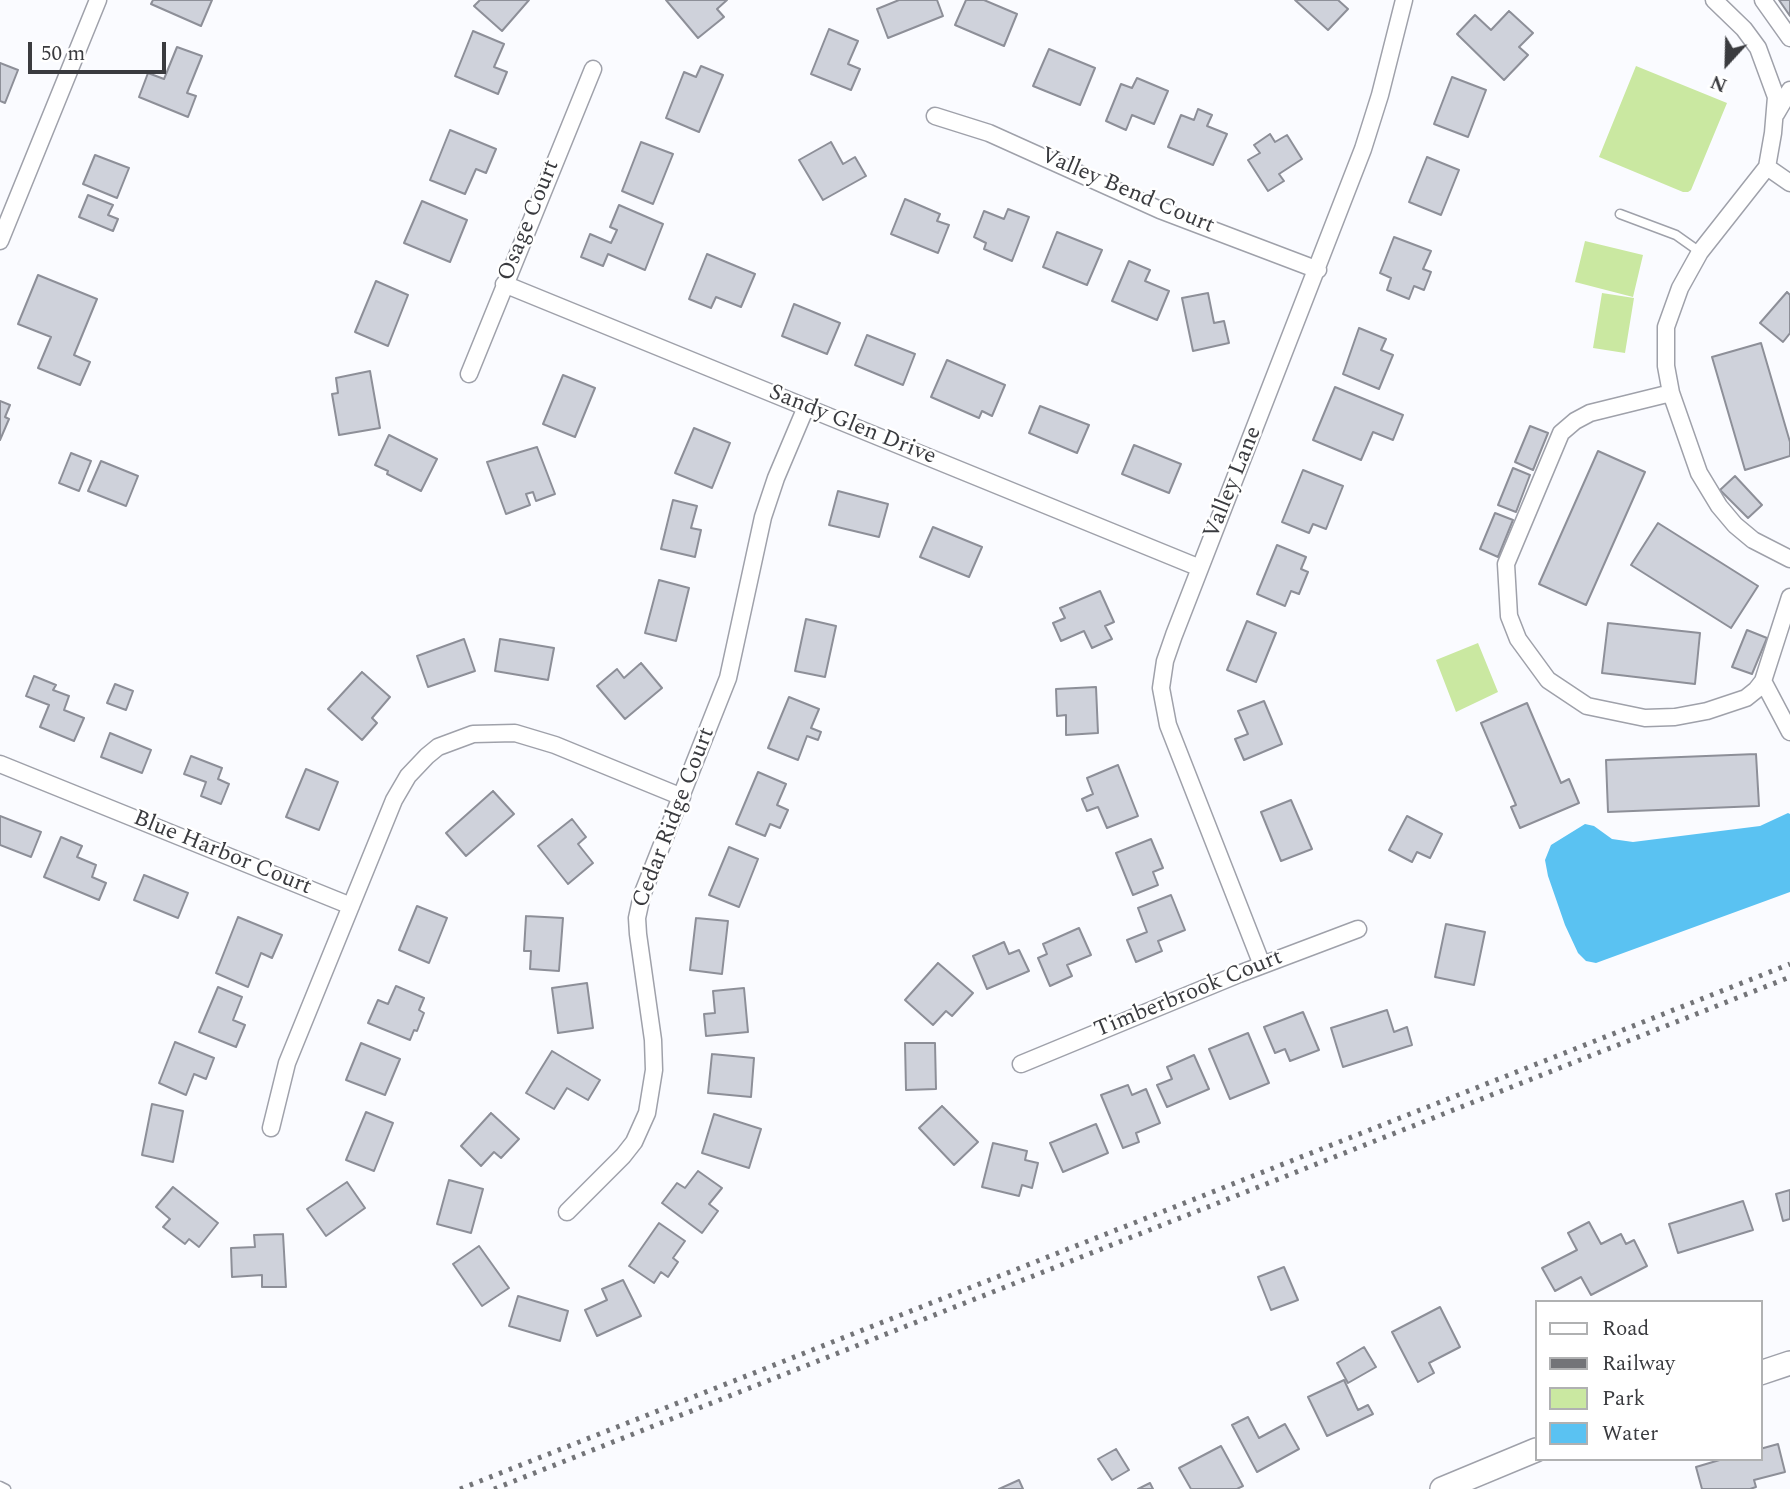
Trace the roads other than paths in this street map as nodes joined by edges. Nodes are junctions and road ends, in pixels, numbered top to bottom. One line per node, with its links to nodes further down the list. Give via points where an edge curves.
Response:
1 (99, 0): 13 (street)
2 (1404, 0): 15 (street, Valley Lane, via 1367,138)
3 (1714, 0): 8 (street, via 1758,48 1776,97)
4 (1763, 0): 5 (street)
5 (1790, 38)
6 (593, 69): 16 (street, Osage Court)
7 (1790, 90): 8 (street)
8 (1776, 114): 10 (street)
9 (935, 116): 15 (street, Valley Bend Court, via 989,133 1160,210)
10 (1767, 166): 11 (street); 14 (street)
11 (1790, 183)
12 (1620, 214): 14 (lane, via 1676,235)
13 (0, 240)
14 (1700, 252): 18 (street, via 1666,327 1664,351)
15 (1318, 270): 21 (street, Valley Lane)
16 (504, 284): 17 (street, Osage Court); 19 (street, Sandy Glen Drive)
17 (469, 374)
18 (1671, 393): 20 (street, via 1699,472 1719,506 1752,540); 23 (street, via 1590,413 1561,433 1506,564 1509,616 1518,639 1548,680 1587,706 1645,718 1675,717 1746,698)
19 (806, 407): 21 (street, Sandy Glen Drive); 26 (street, Cedar Ridge Court, via 763,517 728,678)
20 (1790, 559)
21 (1200, 568): 29 (street, Valley Lane, via 1166,661 1161,698 1198,806)
22 (1790, 597): 23 (street)
23 (1763, 681): 24 (street)
24 (1790, 732)
25 (0, 764): 27 (street, Blue Harbor Court)
26 (682, 797): 27 (street, via 528,737 501,732 460,737 438,747 408,776); 32 (street, Cedar Ridge Court, via 637,918 653,1040 651,1099 623,1156)
27 (351, 905): 31 (street, via 287,1063)
28 (1358, 929): 29 (street, Timberbrook Court)
29 (1262, 965): 30 (street, Timberbrook Court)
30 (1021, 1063)
31 (271, 1128)
32 (567, 1212)
33 (1790, 1363): 34 (main road)
34 (1762, 1372)
35 (1534, 1451): 38 (main road)
36 (0, 1486): 37 (lane)
37 (6, 1489)
38 (1442, 1489)

